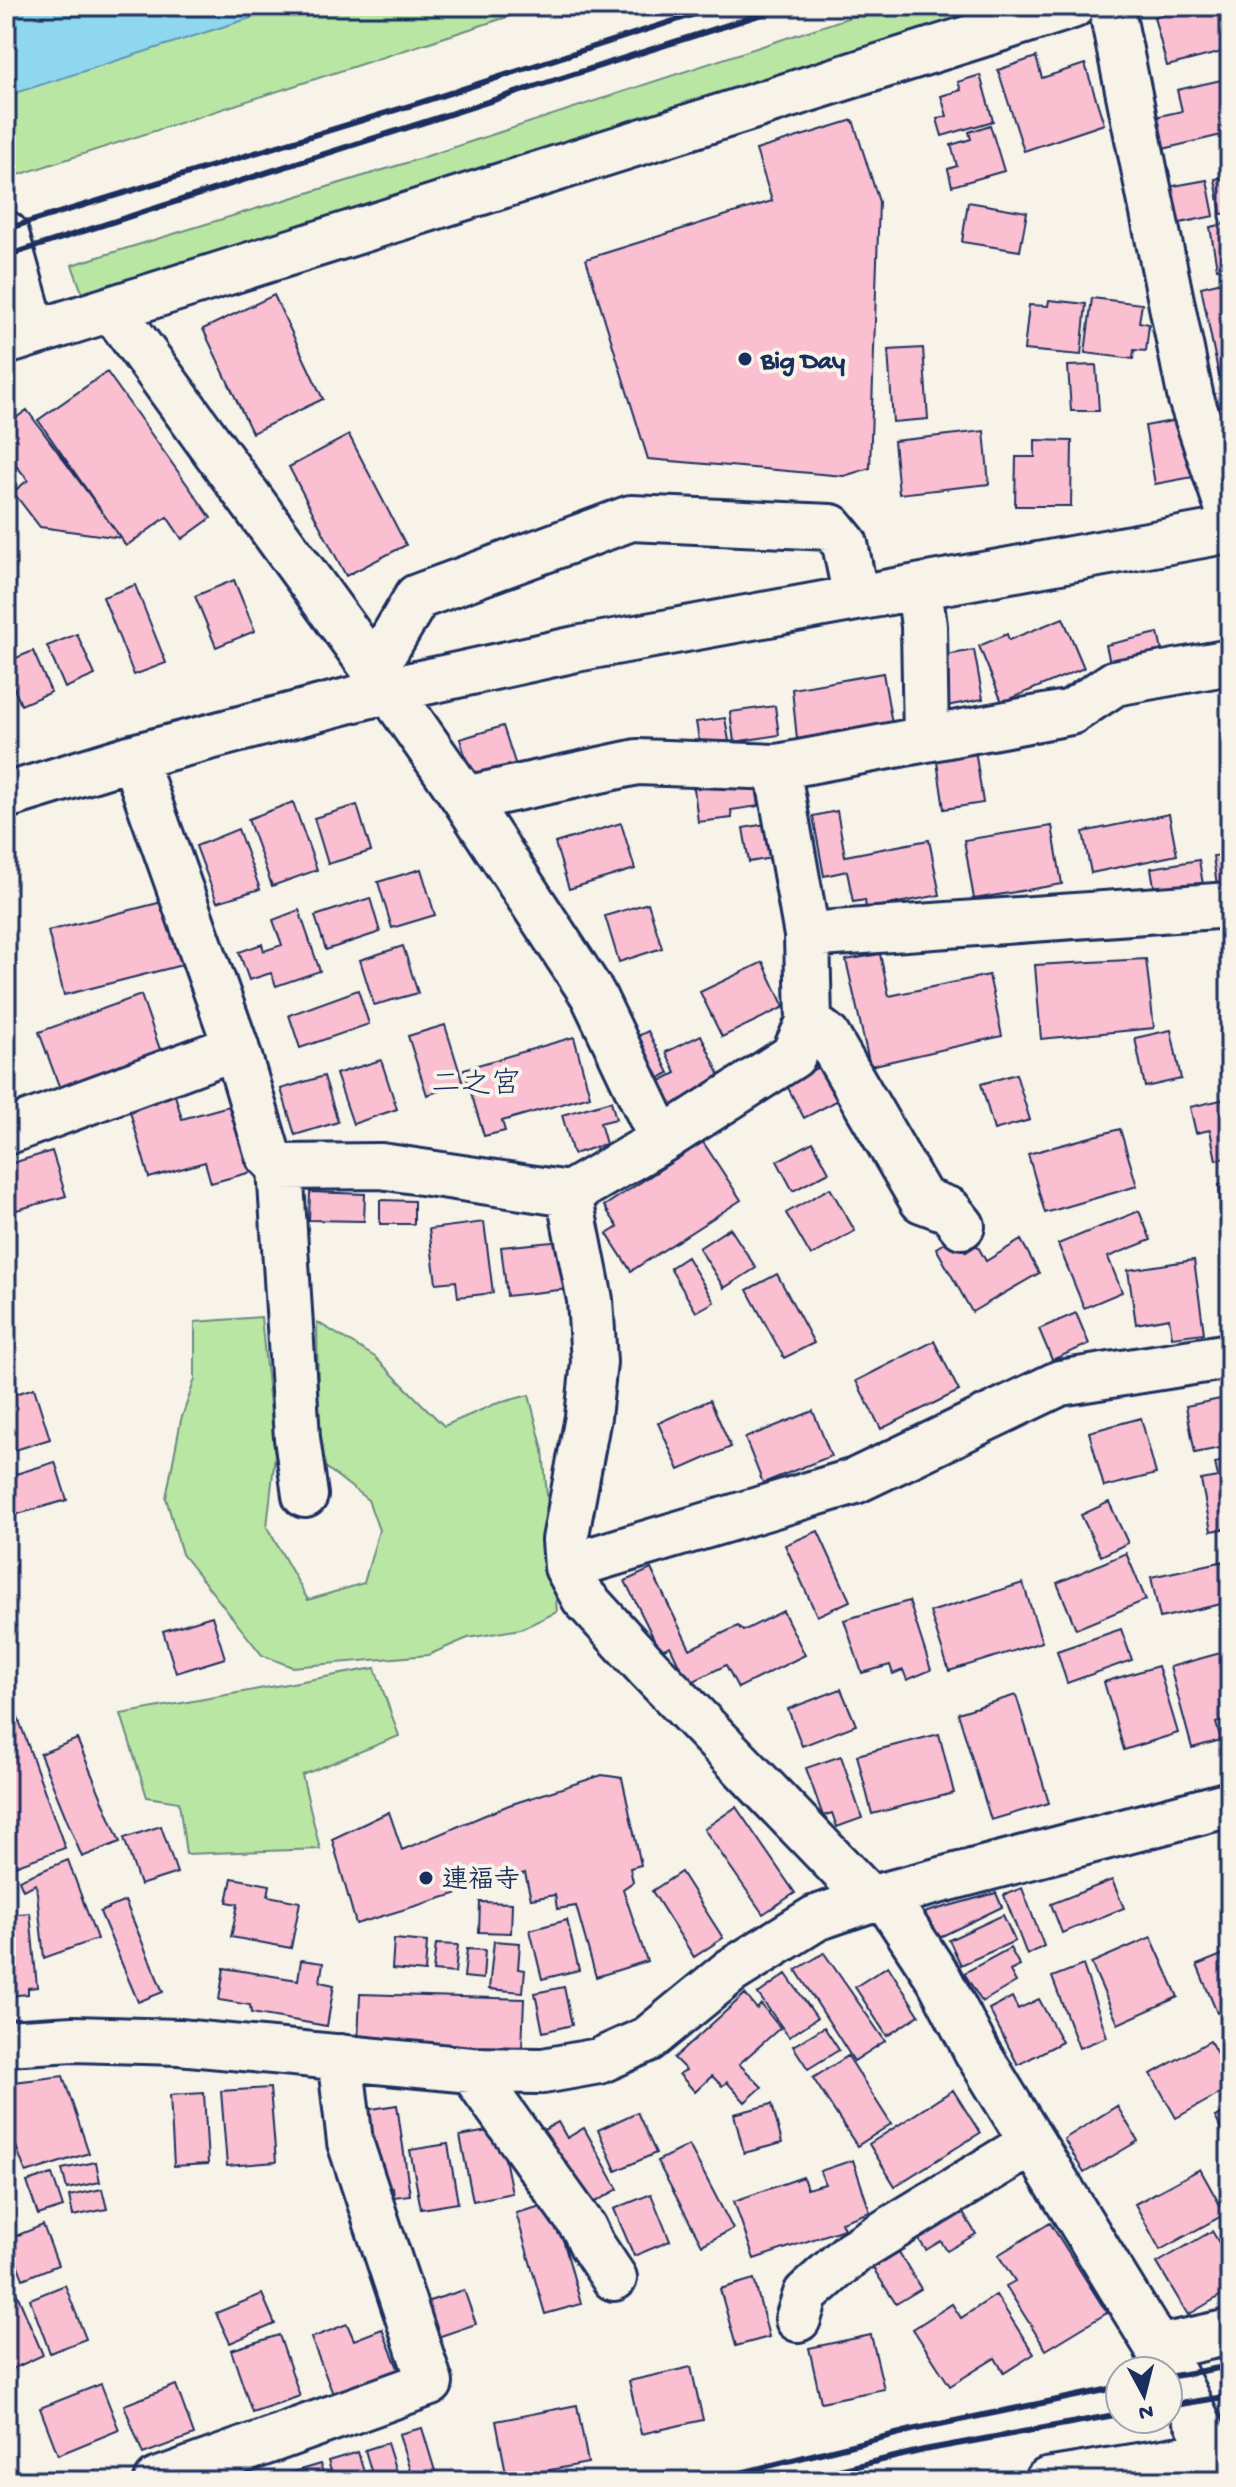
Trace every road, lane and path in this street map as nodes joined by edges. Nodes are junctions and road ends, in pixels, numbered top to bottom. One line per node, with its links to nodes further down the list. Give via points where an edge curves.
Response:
1 (1072, 6): 4 (street)
2 (1111, 6): 6 (street, via 1191,399)
3 (6, 234): 5 (street)
4 (112, 309): 5 (street); 11 (street)
5 (20, 338)
6 (1230, 515)
7 (1230, 530): 8 (street)
8 (919, 588): 9 (street); 12 (street)
9 (856, 598): 11 (street); 11 (street, via 845,544 831,527 631,518 417,597)
10 (1230, 662): 12 (street, via 1115,683 1071,712)
11 (382, 680): 13 (street); 16 (street)
12 (926, 739): 14 (street)
13 (133, 757): 15 (street); 20 (street)
14 (777, 767): 16 (street, via 637,762); 18 (street)
15 (6, 796)
16 (465, 799): 22 (street, via 593,995)
17 (1230, 905): 18 (street)
18 (807, 935): 19 (street)
19 (809, 1022): 22 (street, via 793,1056); 25 (street, via 827,1036 922,1200 949,1210)
20 (236, 1047): 21 (street); 23 (street, via 268,1155)
21 (6, 1132)
22 (662, 1140): 24 (street)
23 (280, 1167): 24 (street, via 381,1166); 27 (street)
24 (569, 1194): 28 (street, via 590,1300 594,1362 565,1540)
25 (962, 1226)
26 (1230, 1356): 28 (street, via 1060,1383 855,1481)
27 (305, 1495)
28 (567, 1567): 30 (street, via 584,1598 636,1656)
29 (1230, 1804): 30 (street)
30 (877, 1897): 33 (street, via 816,1918 731,1971 648,2039 599,2061 543,2071); 34 (street, via 939,1979)
31 (6, 2043): 32 (street, via 179,2042)
32 (340, 2057): 33 (street); 40 (street, via 350,2142 430,2383)
33 (471, 2070): 35 (street)
34 (1032, 2143): 36 (street, via 853,2252 806,2294); 38 (street)
35 (614, 2278)
36 (798, 2319)
37 (1230, 2332): 38 (street)
38 (1157, 2348): 39 (street)
39 (1223, 2462): 41 (street)
40 (157, 2481)
41 (1047, 2481)

